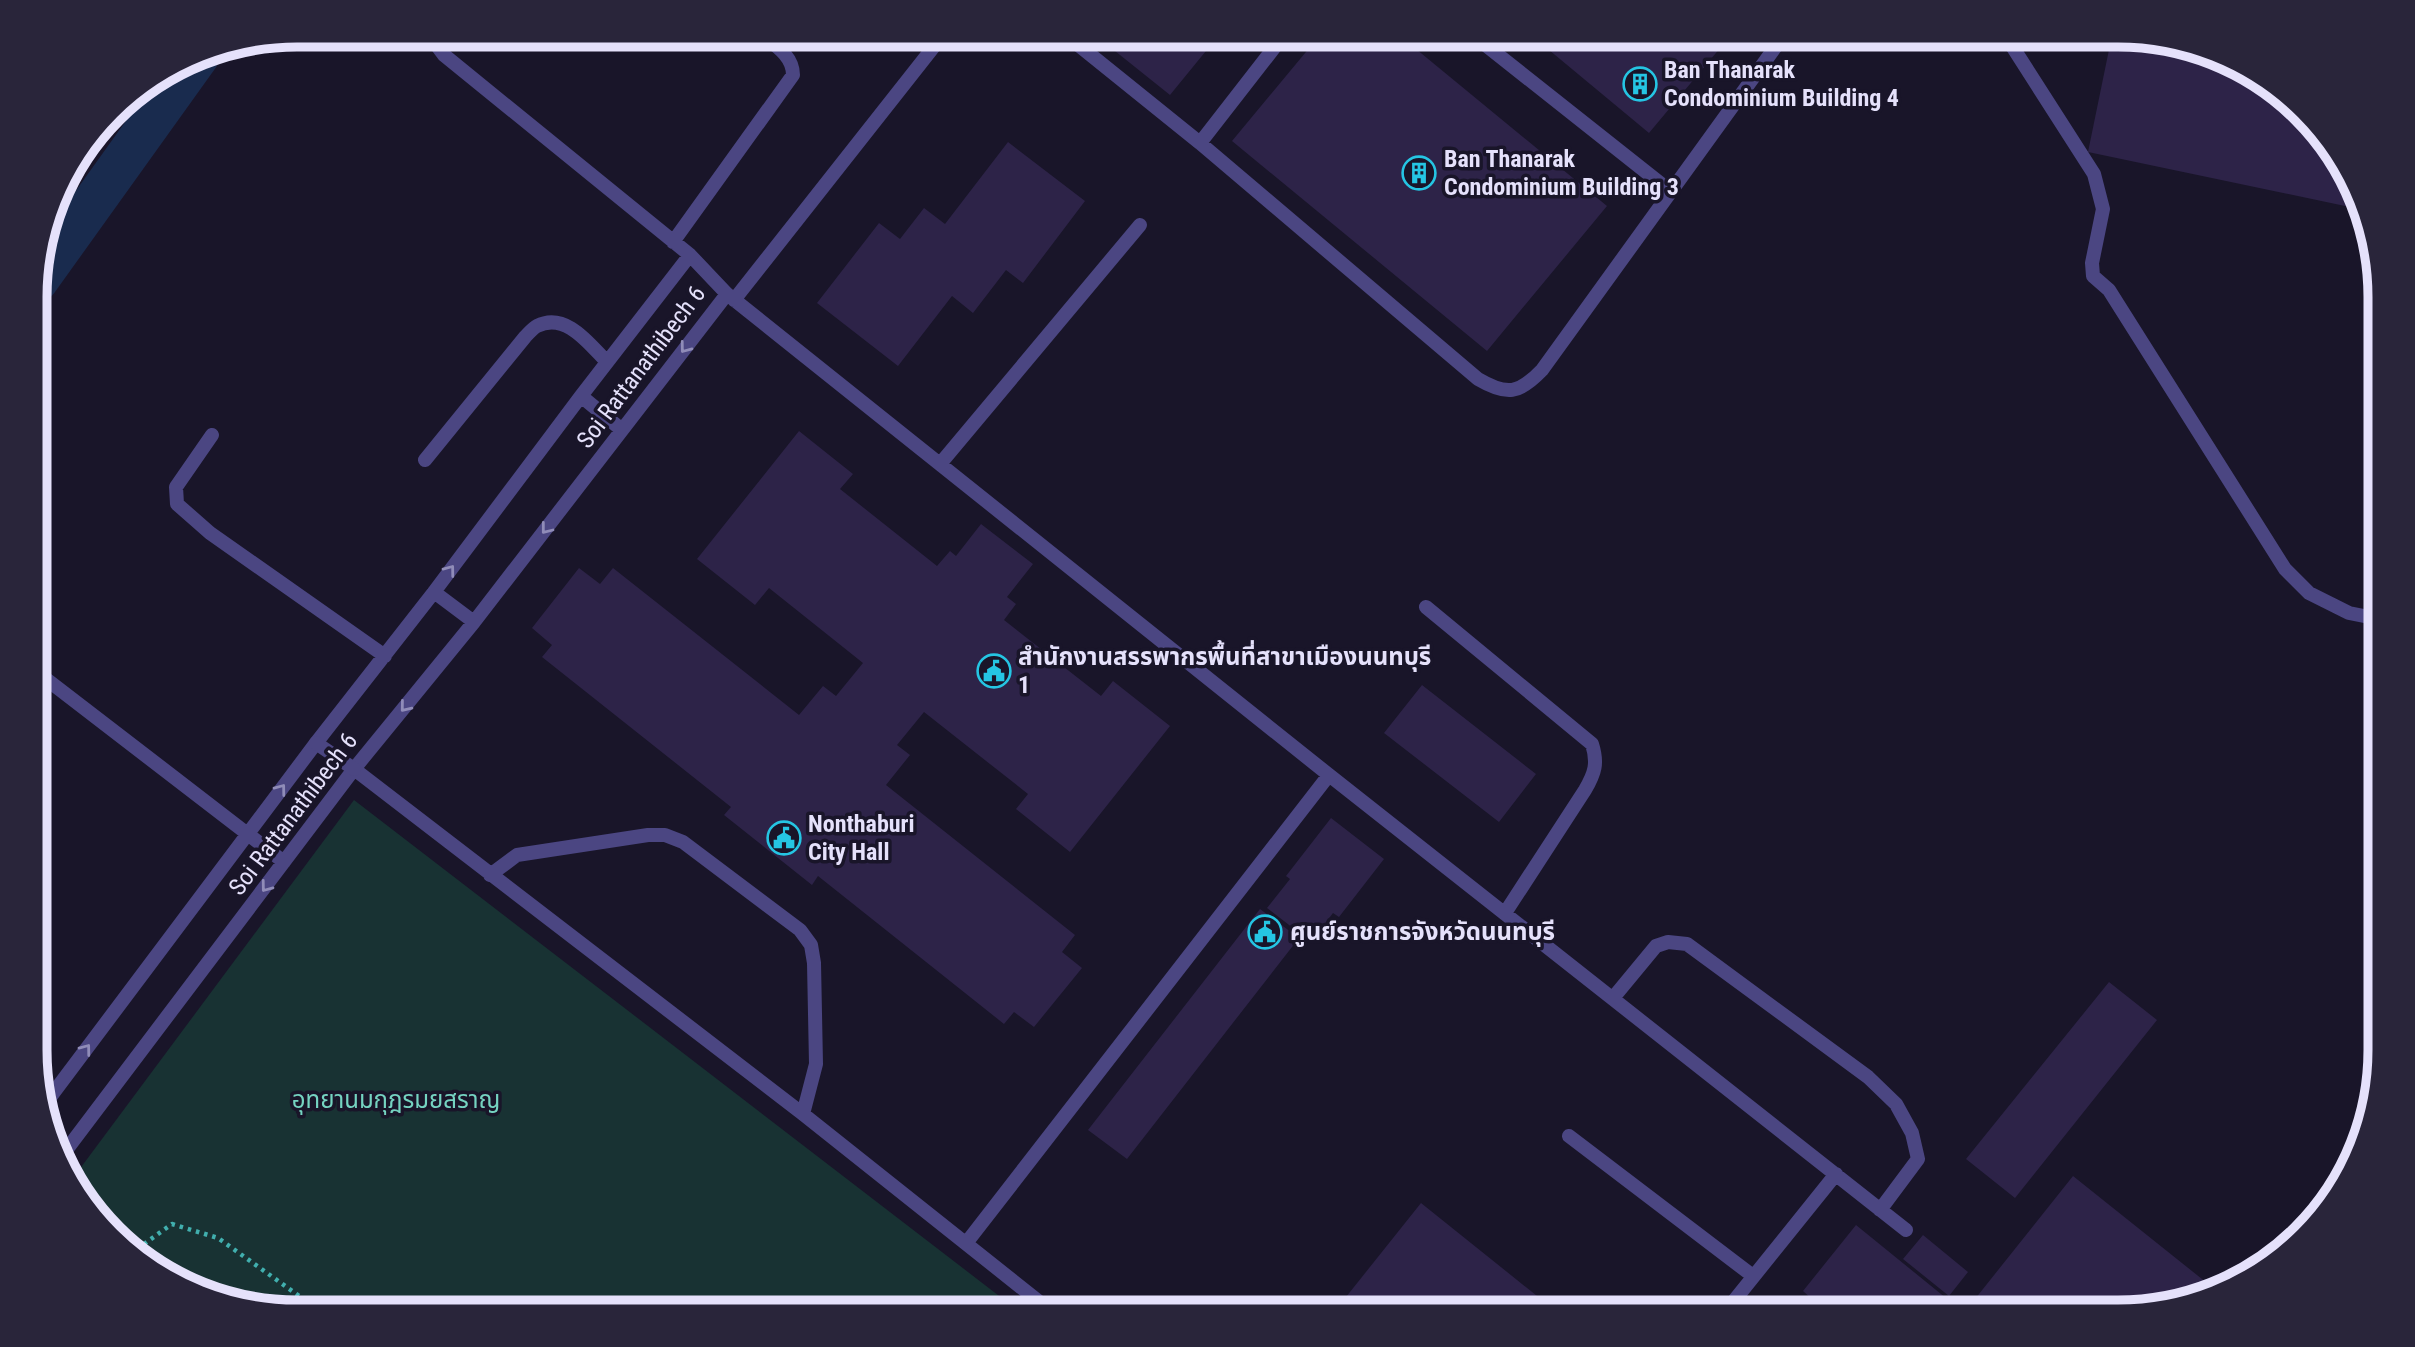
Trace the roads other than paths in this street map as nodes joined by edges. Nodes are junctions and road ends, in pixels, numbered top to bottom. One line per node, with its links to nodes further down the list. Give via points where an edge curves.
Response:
1 (438, 47): 12 (street)
2 (778, 47): 12 (street, via 790,61 793,75)
3 (933, 47): 14 (street)
4 (1081, 47): 9 (street)
5 (1275, 47): 9 (street)
6 (1488, 47): 10 (street)
7 (1775, 47): 10 (street)
8 (2013, 47): 23 (street, via 2094,174 2103,209 2093,276 2109,290 2285,569 2309,593)
9 (1200, 143): 10 (street, via 1478,379 1497,390 1529,384 1542,370)
10 (1670, 191)
11 (1140, 225): 20 (street)
12 (673, 242): 13 (street)
13 (690, 255): 14 (street, Soi Rattanathibech 6); 15 (street, Soi Rattanathibech 6)
14 (731, 297): 17 (street, Soi Rattanathibech 6, one-way to 17); 20 (street)
15 (607, 362): 16 (street, Soi Rattanathibech 6); 19 (street, via 578,332 562,323 537,326)
16 (581, 396): 17 (street); 21 (street, Soi Rattanathibech 6, one-way to 16)
17 (622, 430): 24 (street, Soi Rattanathibech 6, one-way to 24)
18 (212, 435): 25 (street, via 176,487 177,504 210,533)
19 (425, 460)
20 (940, 464): 29 (street)
21 (434, 592): 24 (street); 25 (street, Soi Rattanathibech 6)
22 (1426, 607): 33 (street, via 1592,744 1597,757 1596,771 1585,790)
23 (2367, 616)
24 (474, 622): 28 (street, Soi Rattanathibech 6, one-way to 28)
25 (385, 656): 27 (street, Soi Rattanathibech 6)
26 (47, 680): 30 (street)
27 (316, 743): 28 (street); 30 (street, Soi Rattanathibech 6, one-way to 27)
28 (354, 769): 31 (street, Soi Rattanathibech 6); 32 (street)
29 (1329, 775): 33 (street); 42 (street)
30 (248, 834): 31 (street); 35 (street, Soi Rattanathibech 6, one-way to 30)
31 (284, 862): 38 (street, Soi Rattanathibech 6, one-way to 38)
32 (491, 875): 36 (street); 36 (street, via 517,855 665,835 683,842 800,930 811,945 814,963 816,1064)
33 (1505, 913): 34 (street)
34 (1612, 998): 39 (street); 40 (street, via 1656,946 1687,943 1868,1077 1896,1104 1912,1133 1917,1159)
35 (52, 1095)
36 (803, 1114): 42 (street)
37 (1569, 1136): 43 (street)
38 (68, 1148)
39 (1836, 1174): 40 (street); 43 (street)
40 (1880, 1210): 41 (street)
41 (1906, 1230)
42 (967, 1242): 44 (street)
43 (1753, 1276): 45 (street)
44 (1037, 1300)
45 (1734, 1300)

